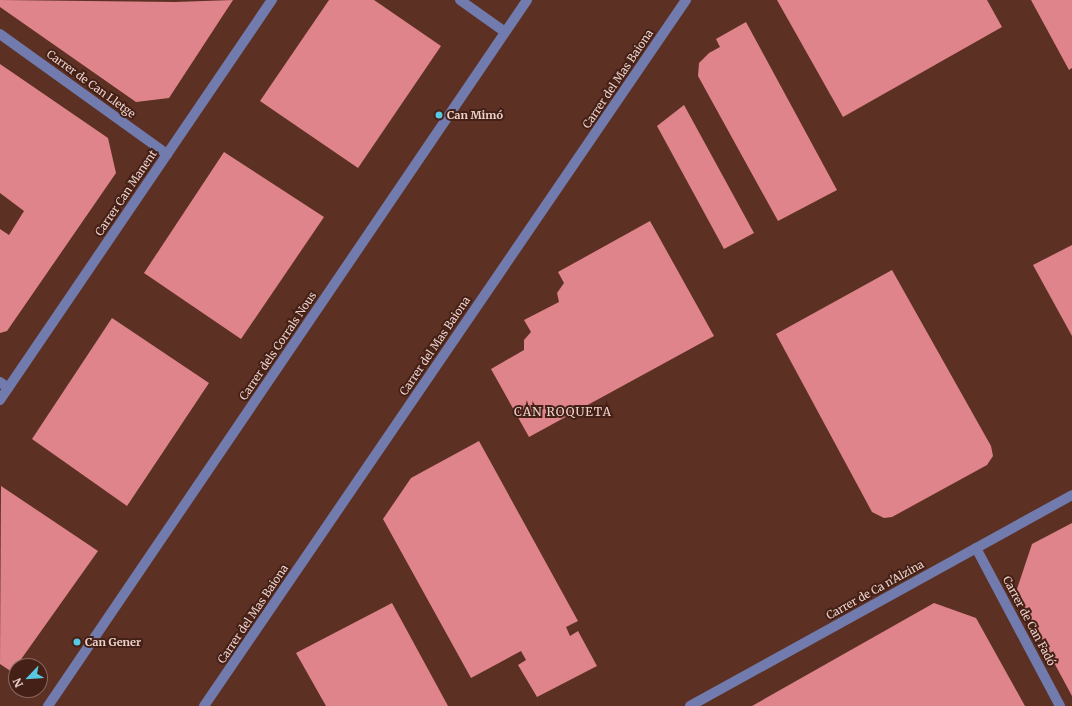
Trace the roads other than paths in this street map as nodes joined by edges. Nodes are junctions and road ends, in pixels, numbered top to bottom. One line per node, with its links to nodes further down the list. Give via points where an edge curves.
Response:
1 (272, 0): 7 (street, Carrer Can Manent)
2 (460, 0): 5 (street)
3 (527, 0): 5 (street, Carrer dels Corrals Nous)
4 (686, 0): 13 (street, Carrer del Mas Baiona)
5 (505, 32): 12 (street, Carrer dels Corrals Nous)
6 (0, 34): 7 (street, Carrer de Can Lletge)
7 (167, 154): 8 (street, Carrer Can Manent)
8 (4, 385): 9 (street, Carrer Can Manent)
9 (0, 400)
10 (1072, 495): 11 (street, Carrer de Ca n'Alzina)
11 (976, 548): 14 (street, Carrer de Ca n'Alzina); 15 (street, Carrer de Can Fadó)
12 (48, 706)
13 (204, 706)
14 (690, 706)
15 (1060, 706)

